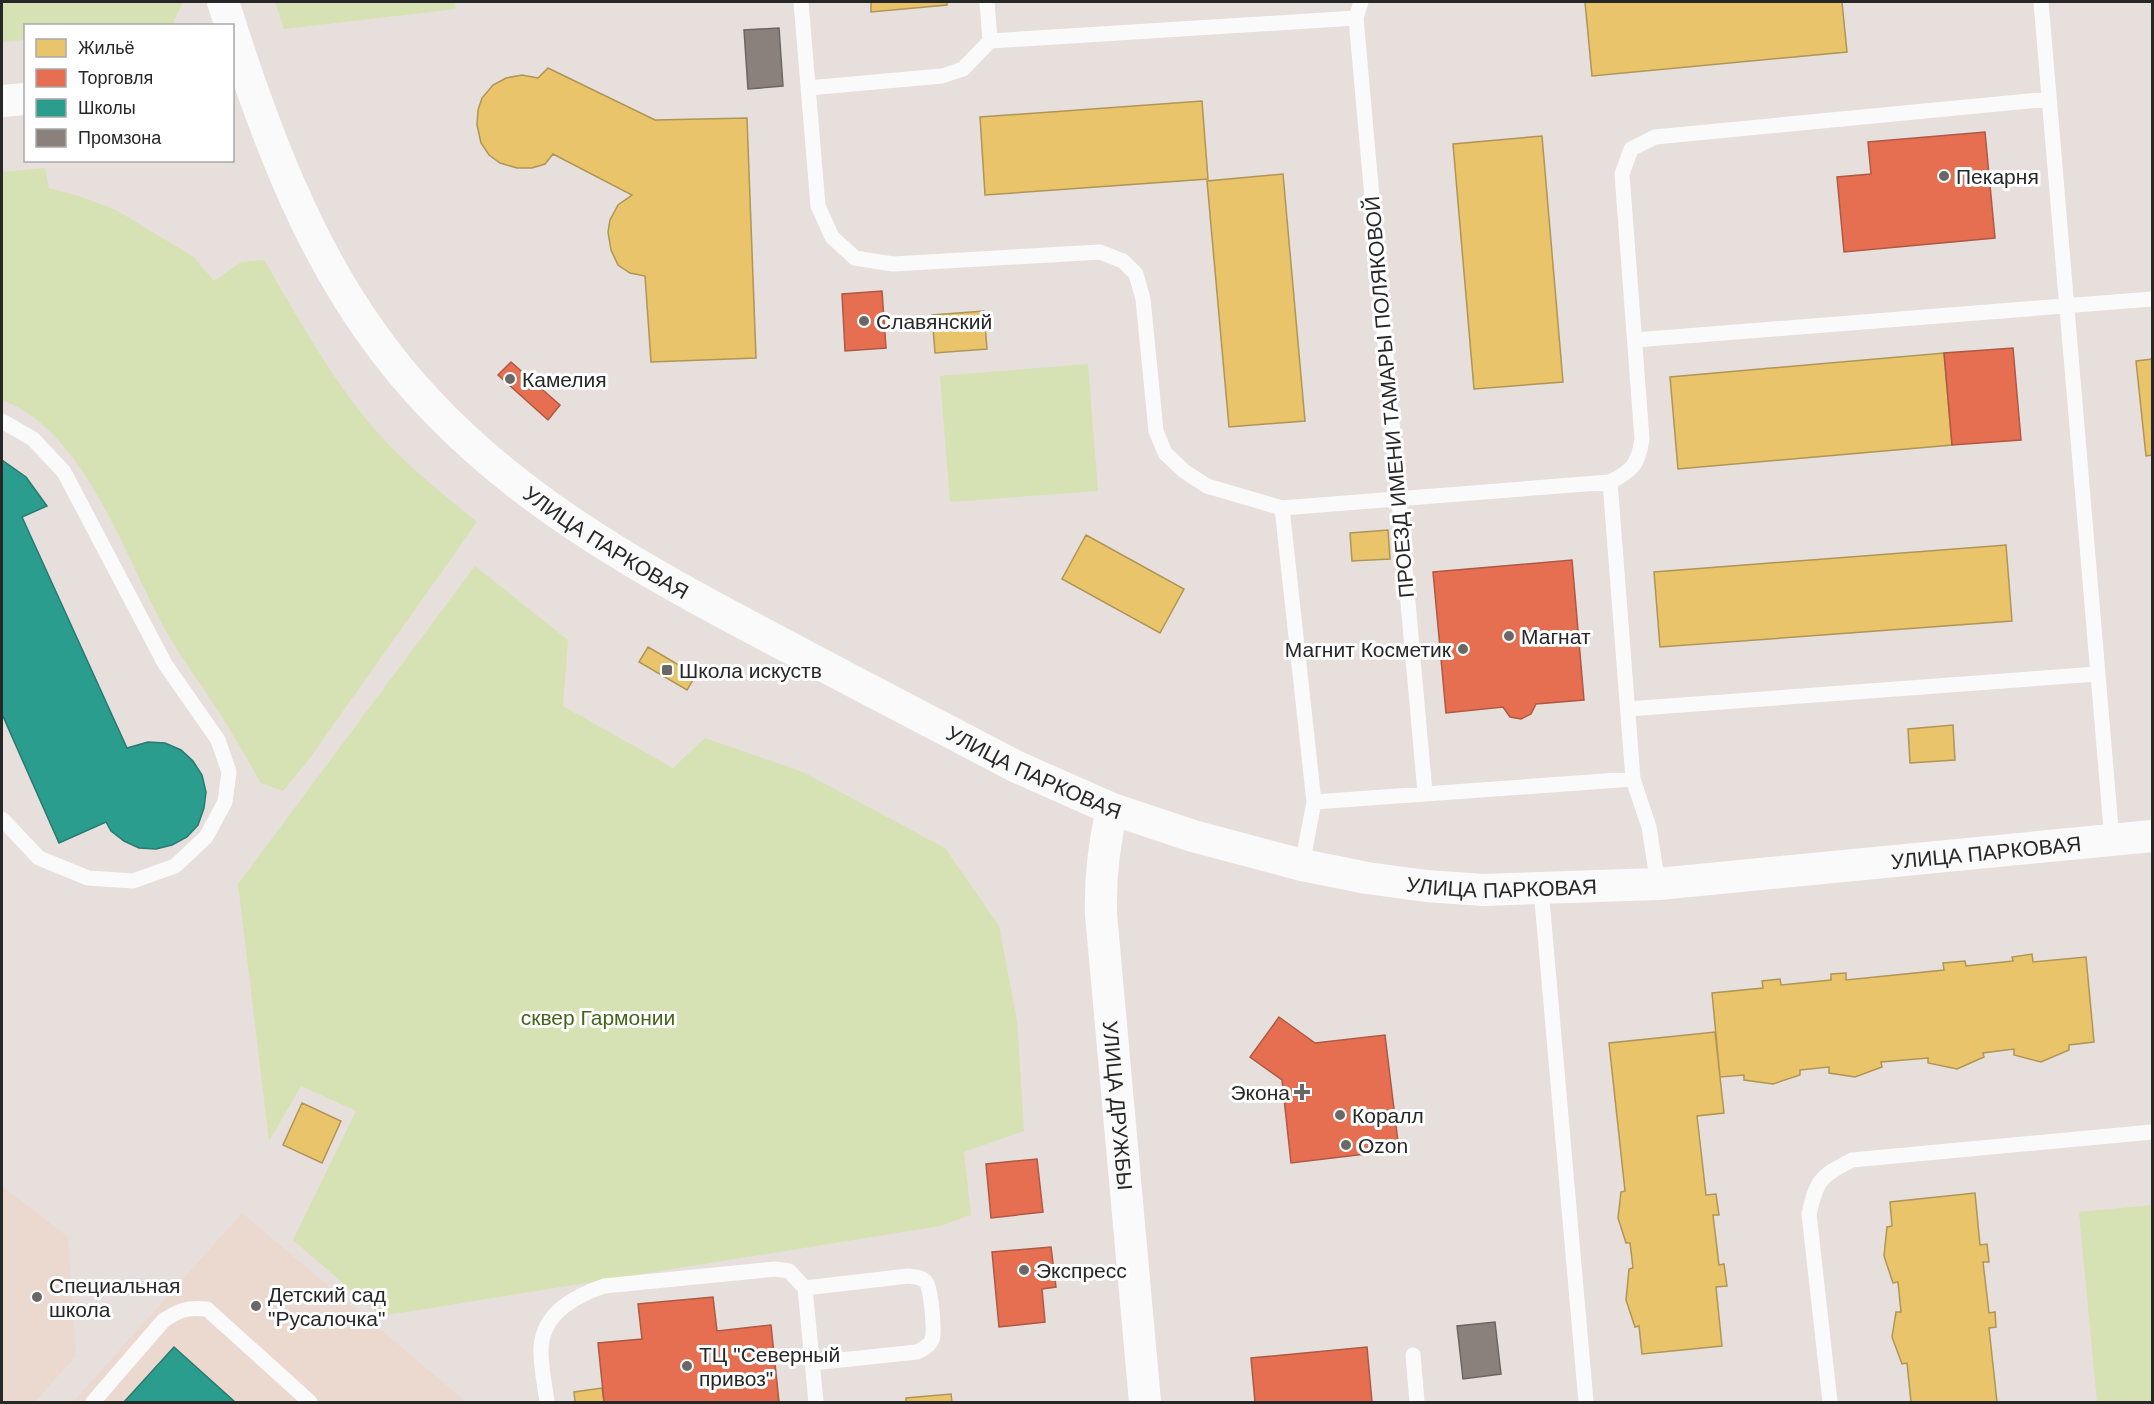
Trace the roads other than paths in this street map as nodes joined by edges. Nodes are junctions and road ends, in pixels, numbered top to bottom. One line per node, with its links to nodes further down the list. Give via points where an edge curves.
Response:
1 (223, 2): 7 (street, УЛИЦА ПАРКОВАЯ)
2 (801, 2): 11 (lane)
3 (987, 2): 9 (lane)
4 (1361, 2): 6 (lane, ПРОЕЗД ИМЕНИ ТАМАРЫ ПОЛЯКОВОЙ)
5 (2041, 2): 13 (lane)
6 (1356, 18): 9 (lane); 20 (lane, ПРОЕЗД ИМЕНИ ТАМАРЫ ПОЛЯКОВОЙ)
7 (231, 24)
8 (234, 40): 10 (street, УЛИЦА ПАРКОВАЯ)
9 (990, 41): 11 (lane, via 963,69 942,76)
10 (240, 75): 27 (street, УЛИЦА ПАРКОВАЯ, via 316,239 369,331 403,375 483,458 570,522 696,598 1017,767)
11 (808, 88): 21 (lane, via 818,206 832,237 855,258 893,264 1100,252 1123,261 1137,274 1143,299 1156,431 1166,453 1207,486)
12 (24, 99): 14 (street)
13 (2049, 99): 16 (lane); 17 (lane, via 1655,137 1631,149 1622,174)
14 (2, 101)
15 (2152, 299): 16 (lane)
16 (2067, 306): 17 (lane); 22 (lane)
17 (1635, 340): 19 (lane, via 1642,439 1639,456 1628,472)
18 (2, 421): 28 (lane, via 33,439 64,472 165,664 218,740 229,772 225,802 206,837 175,866 134,881 88,878 39,858)
19 (1610, 482): 20 (lane); 23 (lane)
20 (1398, 499): 21 (lane); 25 (lane, ПРОЕЗД ИМЕНИ ТАМАРЫ ПОЛЯКОВОЙ)
21 (1282, 508): 26 (lane)
22 (2097, 674): 23 (lane); 30 (lane)
23 (1628, 709): 24 (lane)
24 (1633, 779): 25 (lane); 32 (lane, via 1649,827)
25 (1425, 793): 26 (lane)
26 (1314, 802): 31 (lane)
27 (1112, 809): 31 (street, УЛИЦА ПАРКОВАЯ); 42 (street, УЛИЦА ДРУЖБЫ, via 1103,850 1101,914)
28 (2, 819)
29 (2152, 836): 30 (street, УЛИЦА ПАРКОВАЯ)
30 (2112, 840): 32 (street, УЛИЦА ПАРКОВАЯ)
31 (1302, 865): 33 (street, УЛИЦА ПАРКОВАЯ, via 1426,886)
32 (1658, 884): 33 (street, УЛИЦА ПАРКОВАЯ)
33 (1541, 889): 44 (lane)
34 (2152, 1132): 45 (lane, via 1852,1160 1828,1173 1815,1188 1809,1214)
35 (805, 1288): 37 (lane); 37 (lane, via 908,1276 925,1281 929,1288 933,1331 926,1347 917,1352); 40 (lane, via 789,1271 775,1269 604,1286 581,1294 561,1308 547,1327 541,1347)
36 (1413, 1355): 43 (lane)
37 (812, 1363): 41 (lane)
38 (93, 1402): 39 (lane, via 163,1321 192,1308 207,1309)
39 (310, 1402)
40 (547, 1402)
41 (816, 1402)
42 (1145, 1402)
43 (1418, 1402)
44 (1586, 1402)
45 (1830, 1402)

